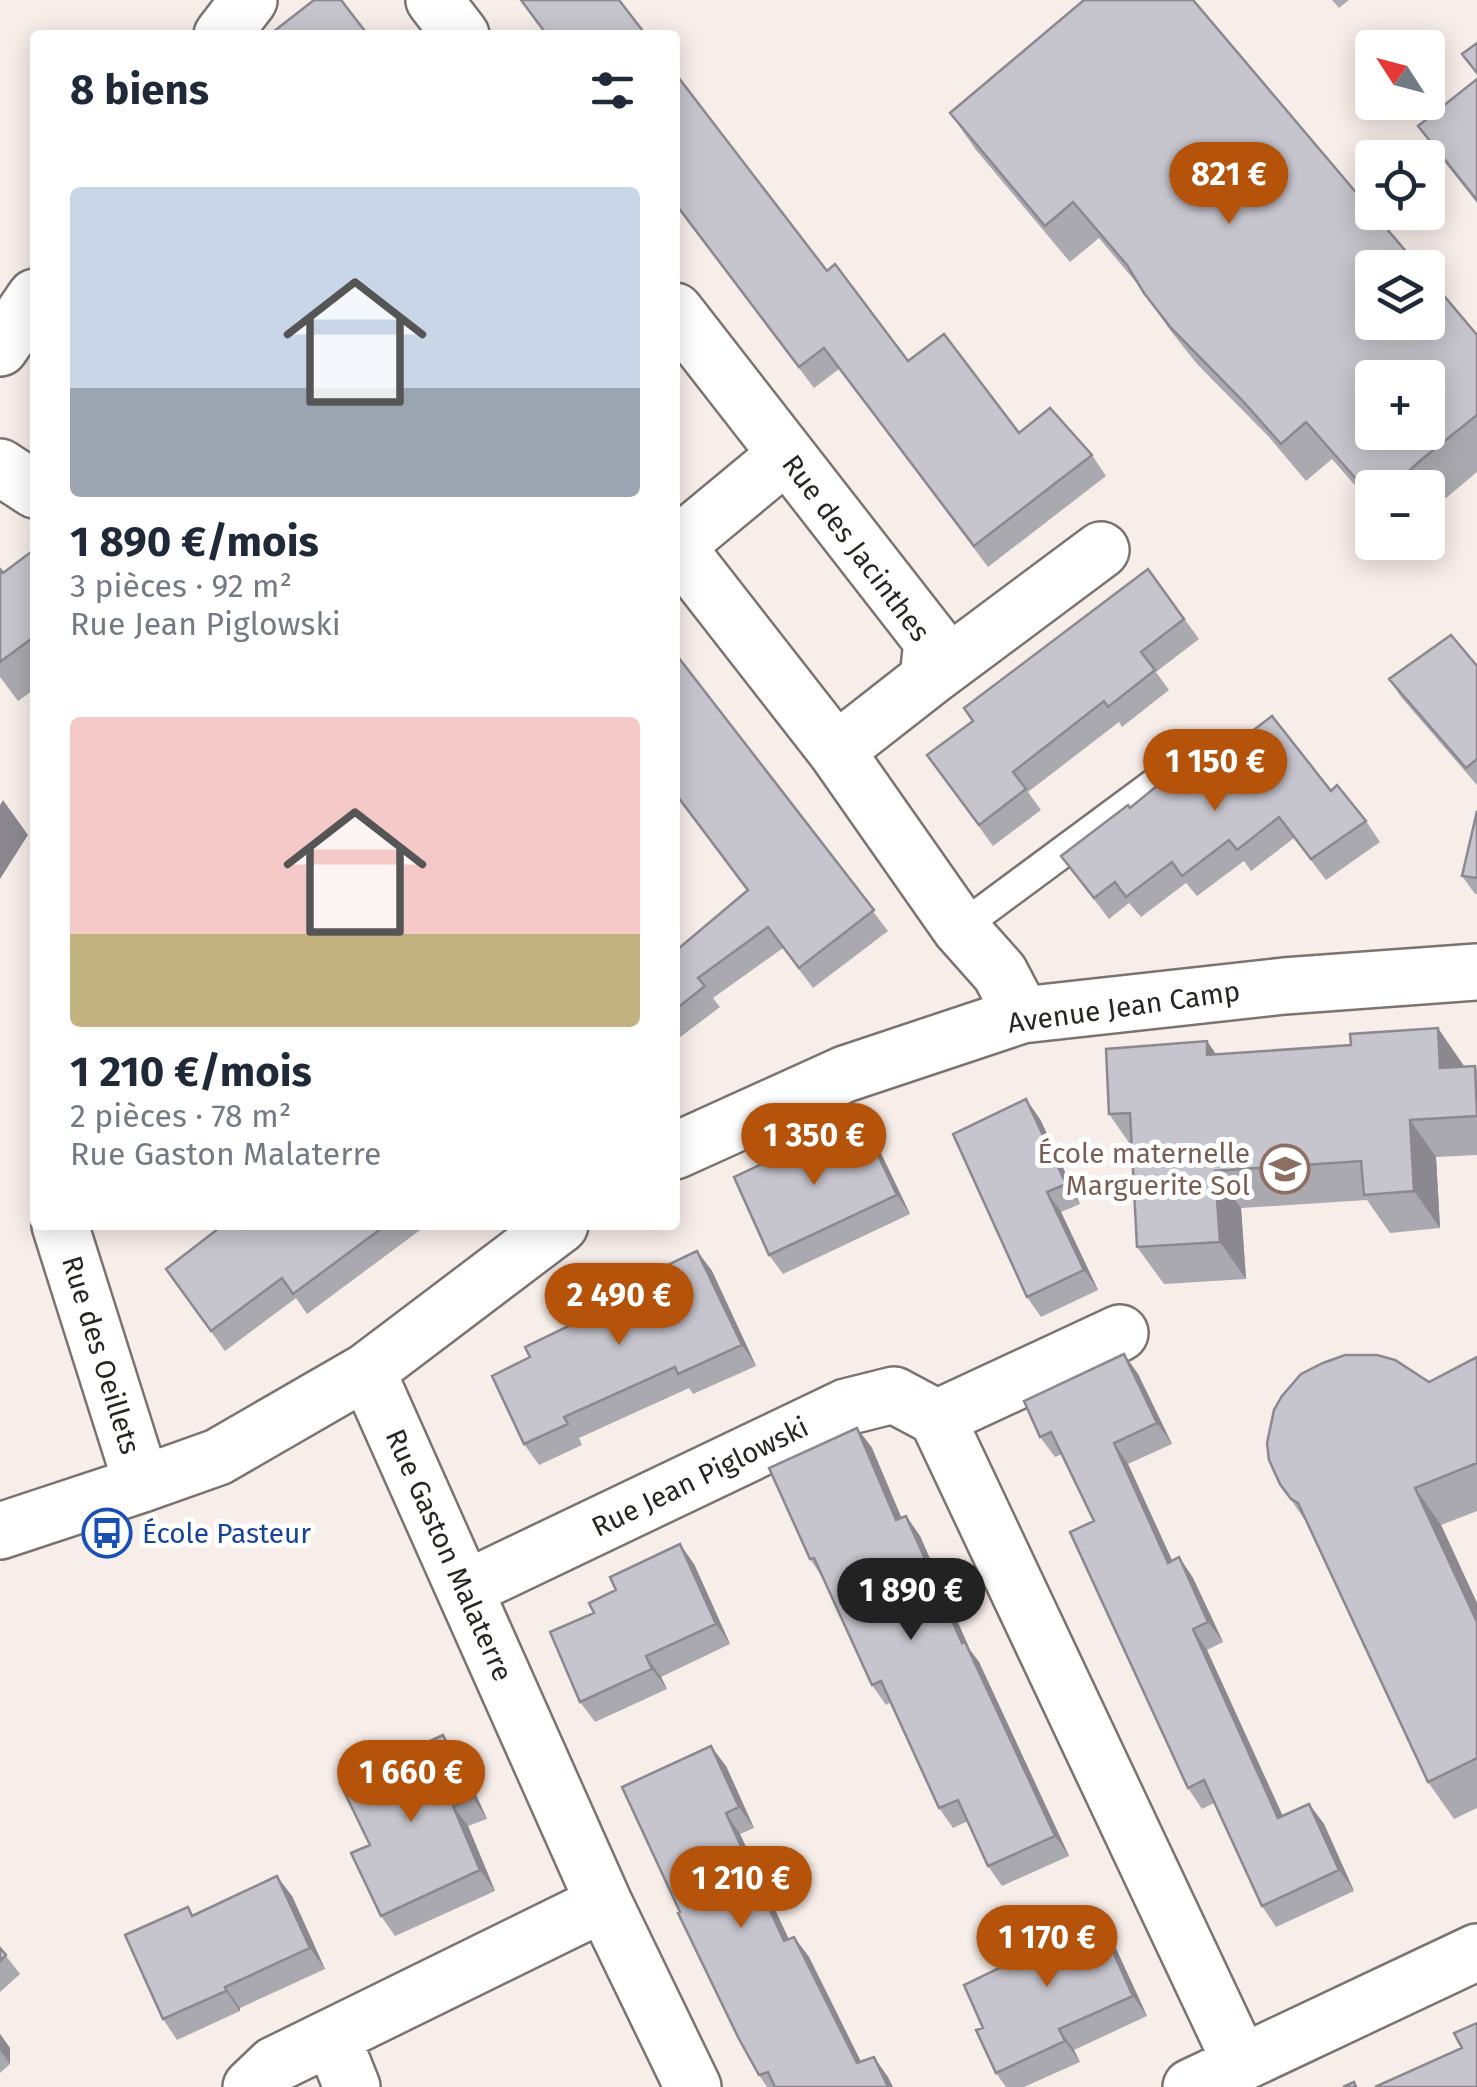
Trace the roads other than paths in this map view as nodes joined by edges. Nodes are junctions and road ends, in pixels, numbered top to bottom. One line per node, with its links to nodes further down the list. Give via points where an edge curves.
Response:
1 (249, 0): 3 (street)
2 (434, 0): 4 (street)
3 (226, 30)
4 (457, 30)
5 (30, 304): 7 (street)
6 (680, 318): 8 (street, Rue des Jacinthes)
7 (0, 348)
8 (786, 455): 11 (street); 14 (street, Rue des Jacinthes, via 932,641)
9 (0, 467): 10 (street)
10 (30, 487)
11 (680, 544)
12 (1102, 550): 14 (street)
13 (680, 552): 16 (street)
14 (928, 680): 16 (street, Rue des Jacinthes)
15 (1202, 750): 17 (lane)
16 (836, 751): 17 (street)
17 (960, 928): 19 (street, via 1000,974)
18 (1477, 972): 19 (street, Avenue Jean Camp)
19 (1022, 1015): 20 (street, Avenue Jean Camp, via 844,1074)
20 (680, 1149)
21 (62, 1230): 26 (street, Rue des Oeillets)
22 (553, 1230): 24 (street)
23 (1120, 1332): 25 (street)
24 (367, 1371): 26 (street, via 218,1456); 28 (street, Rue Gaston Malaterre)
25 (937, 1418): 28 (street, Rue Jean Piglowski, via 894,1394 846,1407); 32 (street)
26 (142, 1484): 27 (street)
27 (0, 1531)
28 (465, 1589): 29 (street, Rue Gaston Malaterre)
29 (604, 1903): 31 (street); 35 (street, Rue Gaston Malaterre)
30 (1477, 1952): 32 (street)
31 (332, 2037): 33 (street, via 274,2065); 34 (street)
32 (1242, 2063): 36 (street)
33 (251, 2087)
34 (352, 2087)
35 (693, 2087)
36 (1191, 2087)

